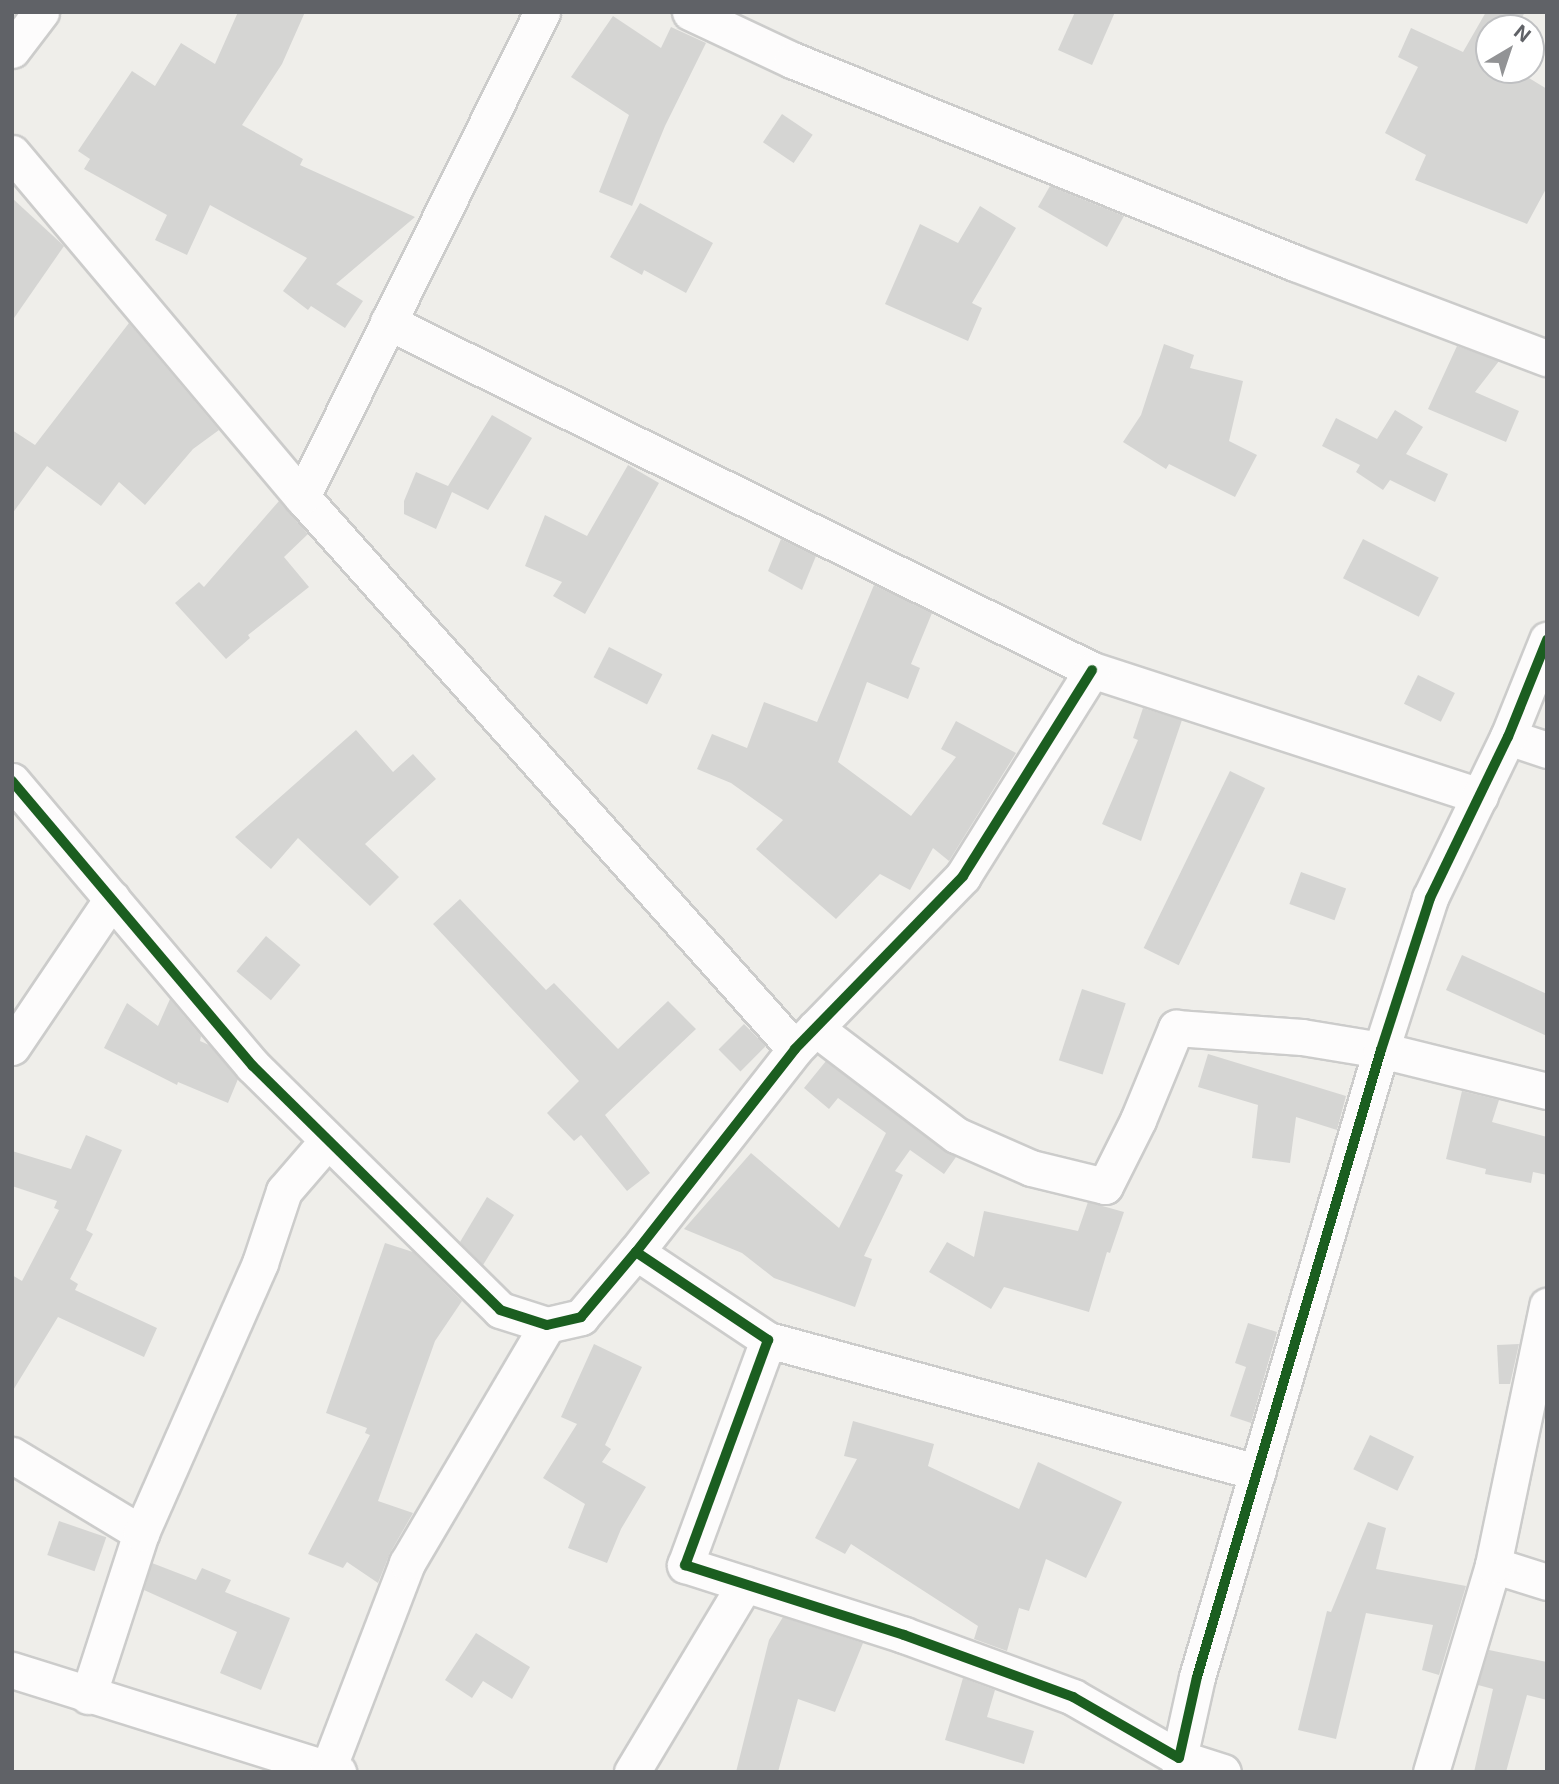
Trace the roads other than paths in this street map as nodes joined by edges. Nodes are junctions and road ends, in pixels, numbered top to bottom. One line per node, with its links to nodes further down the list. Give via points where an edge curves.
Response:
1 (41, 12): 4 (street)
2 (542, 12): 6 (street)
3 (690, 12): 7 (street, via 792,60 1295,263)
4 (12, 50)
5 (12, 153): 8 (street)
6 (388, 322): 8 (street); 10 (street)
7 (1547, 358)
8 (302, 497): 16 (street)
9 (1547, 639): 11 (street)
10 (1093, 670): 14 (street); 16 (street, via 963,876)
11 (1508, 737): 12 (street); 14 (street)
12 (1547, 750)
13 (12, 782): 15 (street)
14 (1480, 796): 18 (street, via 1430,898)
15 (112, 899): 17 (street); 20 (street, via 253,1066)
16 (805, 1039): 18 (street, via 956,1135 1031,1168 1105,1186 1176,1028 1302,1037); 21 (street)
17 (12, 1047)
18 (1381, 1050): 19 (street); 27 (street)
19 (1547, 1091)
20 (328, 1140): 23 (street, via 500,1310); 28 (street, via 284,1191 260,1263)
21 (636, 1252): 23 (street, via 581,1317); 24 (street)
22 (1547, 1306): 25 (street)
23 (547, 1325): 35 (street, via 407,1563)
24 (768, 1340): 27 (street); 31 (street, via 685,1565)
25 (1542, 1353): 29 (street)
26 (12, 1455): 28 (street)
27 (1257, 1472): 34 (street, via 1197,1677)
28 (141, 1533): 33 (street)
29 (1493, 1565): 30 (street); 38 (street)
30 (1547, 1582)
31 (745, 1584): 34 (street, via 904,1634 1073,1697); 36 (street)
32 (12, 1670): 33 (street)
33 (88, 1696): 35 (street)
34 (1180, 1765): 37 (street)
35 (333, 1770)
36 (632, 1772)
37 (1223, 1772)
38 (1431, 1772)

